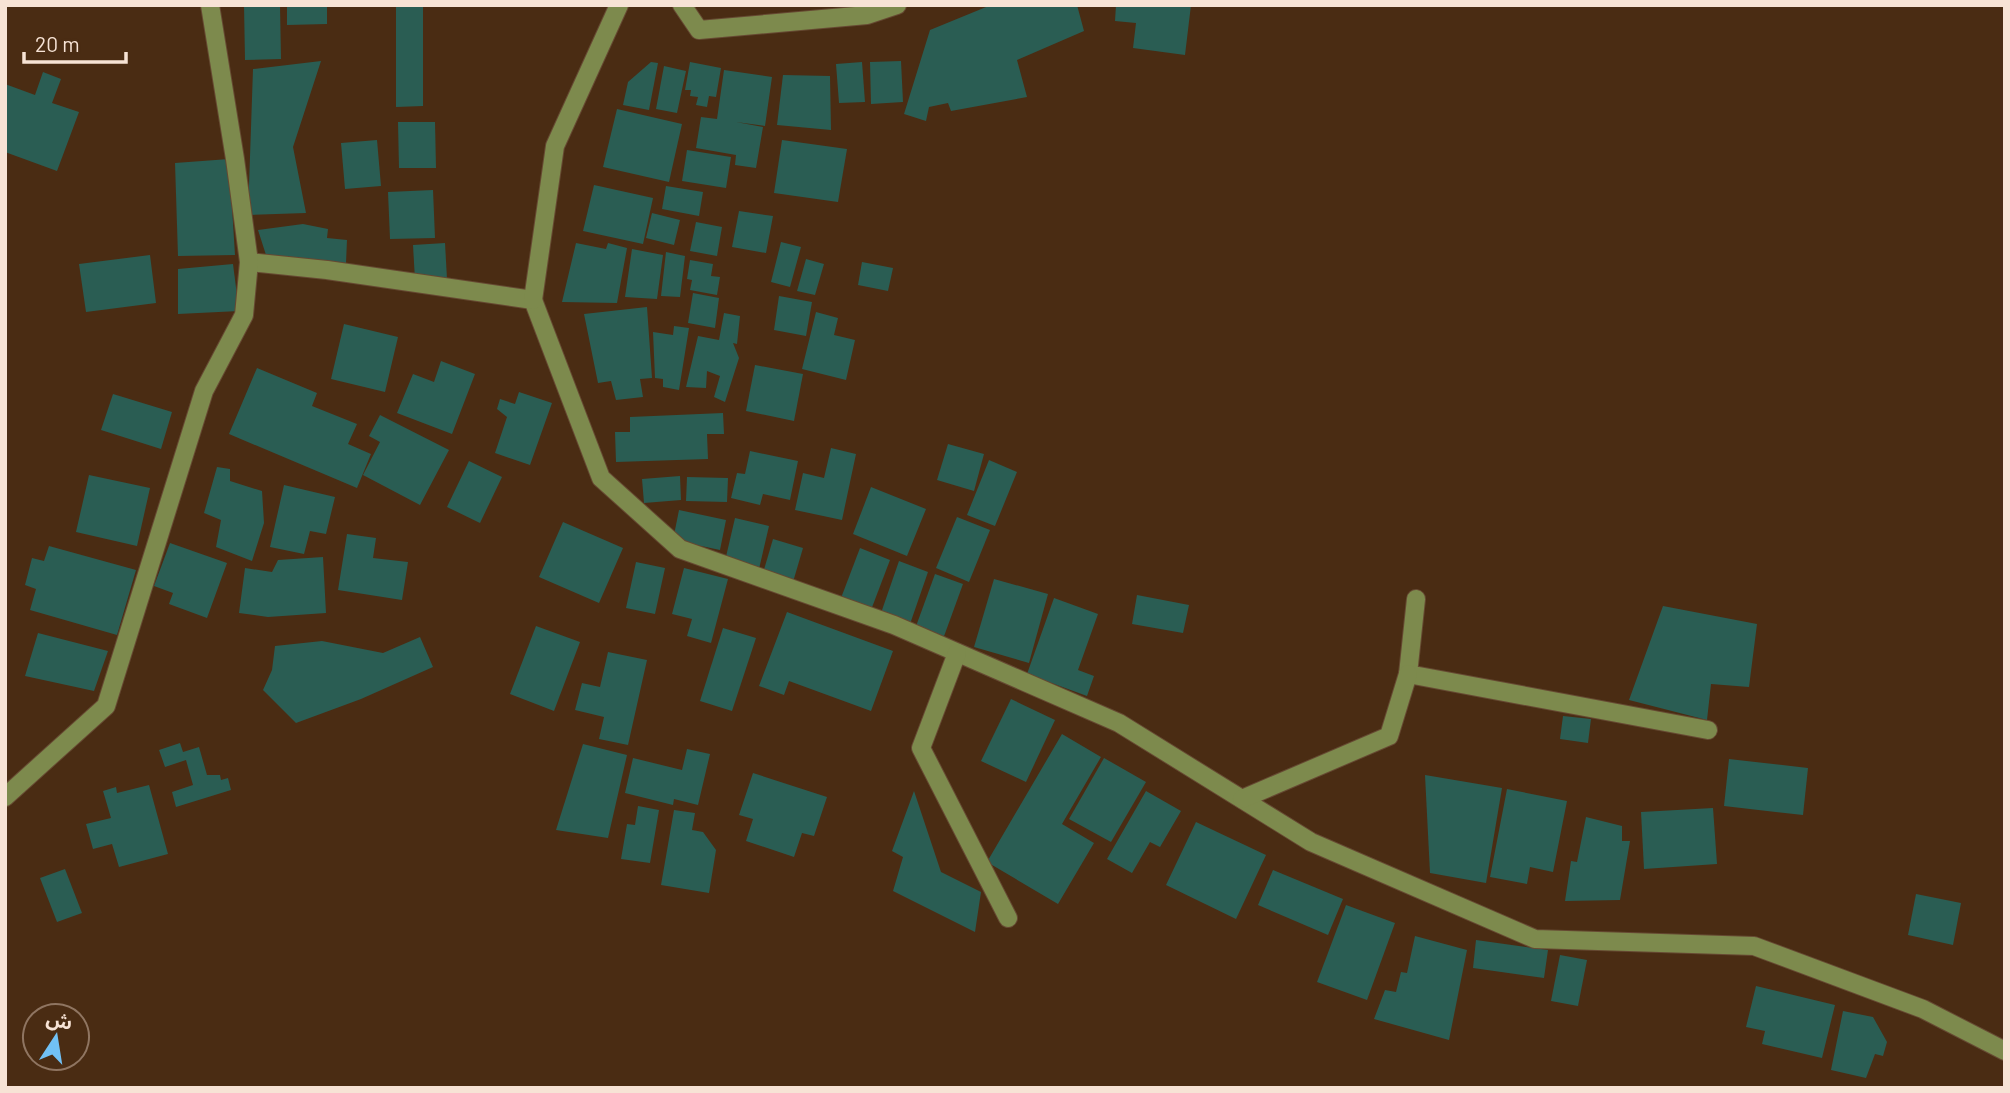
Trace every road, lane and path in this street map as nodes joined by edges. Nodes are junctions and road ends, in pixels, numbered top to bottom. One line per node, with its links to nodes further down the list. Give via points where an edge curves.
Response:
1 (210, 5): 5 (street)
2 (619, 5): 6 (street, via 555,146)
3 (682, 5): 4 (street, via 699,30 867,15)
4 (897, 5)
5 (248, 262): 6 (street); 11 (street, via 244,315 205,391 106,706)
6 (533, 300): 8 (street, via 601,478 680,549 894,625)
7 (1416, 598): 9 (street)
8 (957, 653): 12 (street, via 1119,723); 13 (street, via 921,748)
9 (1408, 674): 10 (street); 12 (street, via 1389,736)
10 (1707, 730)
11 (5, 797)
12 (1242, 799): 14 (street, via 1311,842 1535,940 1754,946 1923,1009)
13 (1008, 919)
14 (2005, 1051)

